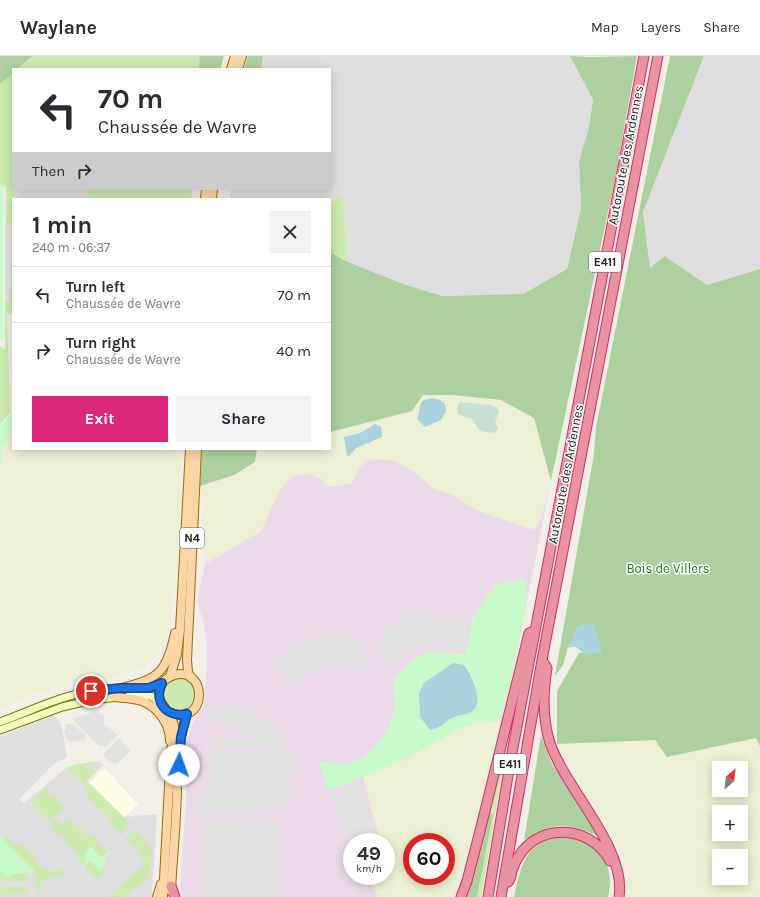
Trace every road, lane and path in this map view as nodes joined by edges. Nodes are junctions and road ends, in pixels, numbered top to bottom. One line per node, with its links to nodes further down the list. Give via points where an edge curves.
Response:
1 (235, 56): 5 (main road)
2 (242, 56): 6 (main road)
3 (644, 56): 10 (highway, Autoroute des Ardennes / E411)
4 (658, 56): 11 (highway, Autoroute des Ardennes / E411)
5 (231, 68)
6 (238, 68)
7 (190, 450): 9 (main road, N4)
8 (197, 450): 13 (main road, N4, via 187,660)
9 (182, 596): 12 (main road, N4, via 177,655); 15 (main road, via 178,603 171,651 165,665 148,680)
10 (535, 632): 29 (highway, via 529,633 468,881); 30 (highway, Autoroute des Ardennes / E411)
11 (542, 660): 24 (highway, Autoroute des Ardennes / E411); 33 (highway, via 547,668 544,709 550,743 614,857 620,879)
12 (170, 676): 13 (main road, via 177,674); 14 (main road)
13 (191, 678): 19 (main road, N4, via 198,687 200,698 193,710)
14 (162, 683): 15 (main road, via 149,688); 17 (main road)
15 (121, 688): 20 (main road, via 71,695)
16 (114, 697): 17 (main road, via 148,696); 21 (main road, via 62,707); 22 (main road, via 142,701 156,710 165,721)
17 (160, 702): 18 (main road, N4)
18 (168, 712): 19 (main road); 22 (main road, N4, via 174,728)
19 (187, 714): 23 (main road, N4, via 181,737)
20 (0, 722)
21 (0, 730)
22 (171, 749): 23 (main road, N4)
23 (169, 883): 25 (main road, via 158,890); 26 (main road, N4); 27 (main road, N4); 28 (highway)
24 (503, 884): 31 (highway, Autoroute des Ardennes / E411); 32 (highway, via 510,881 520,855 535,840 553,833 573,832 590,839 608,858 614,875)
25 (157, 897)
26 (163, 897)
27 (170, 897)
28 (175, 897)
29 (461, 897)
30 (488, 897)
31 (501, 897)
32 (613, 897)
33 (619, 897)

